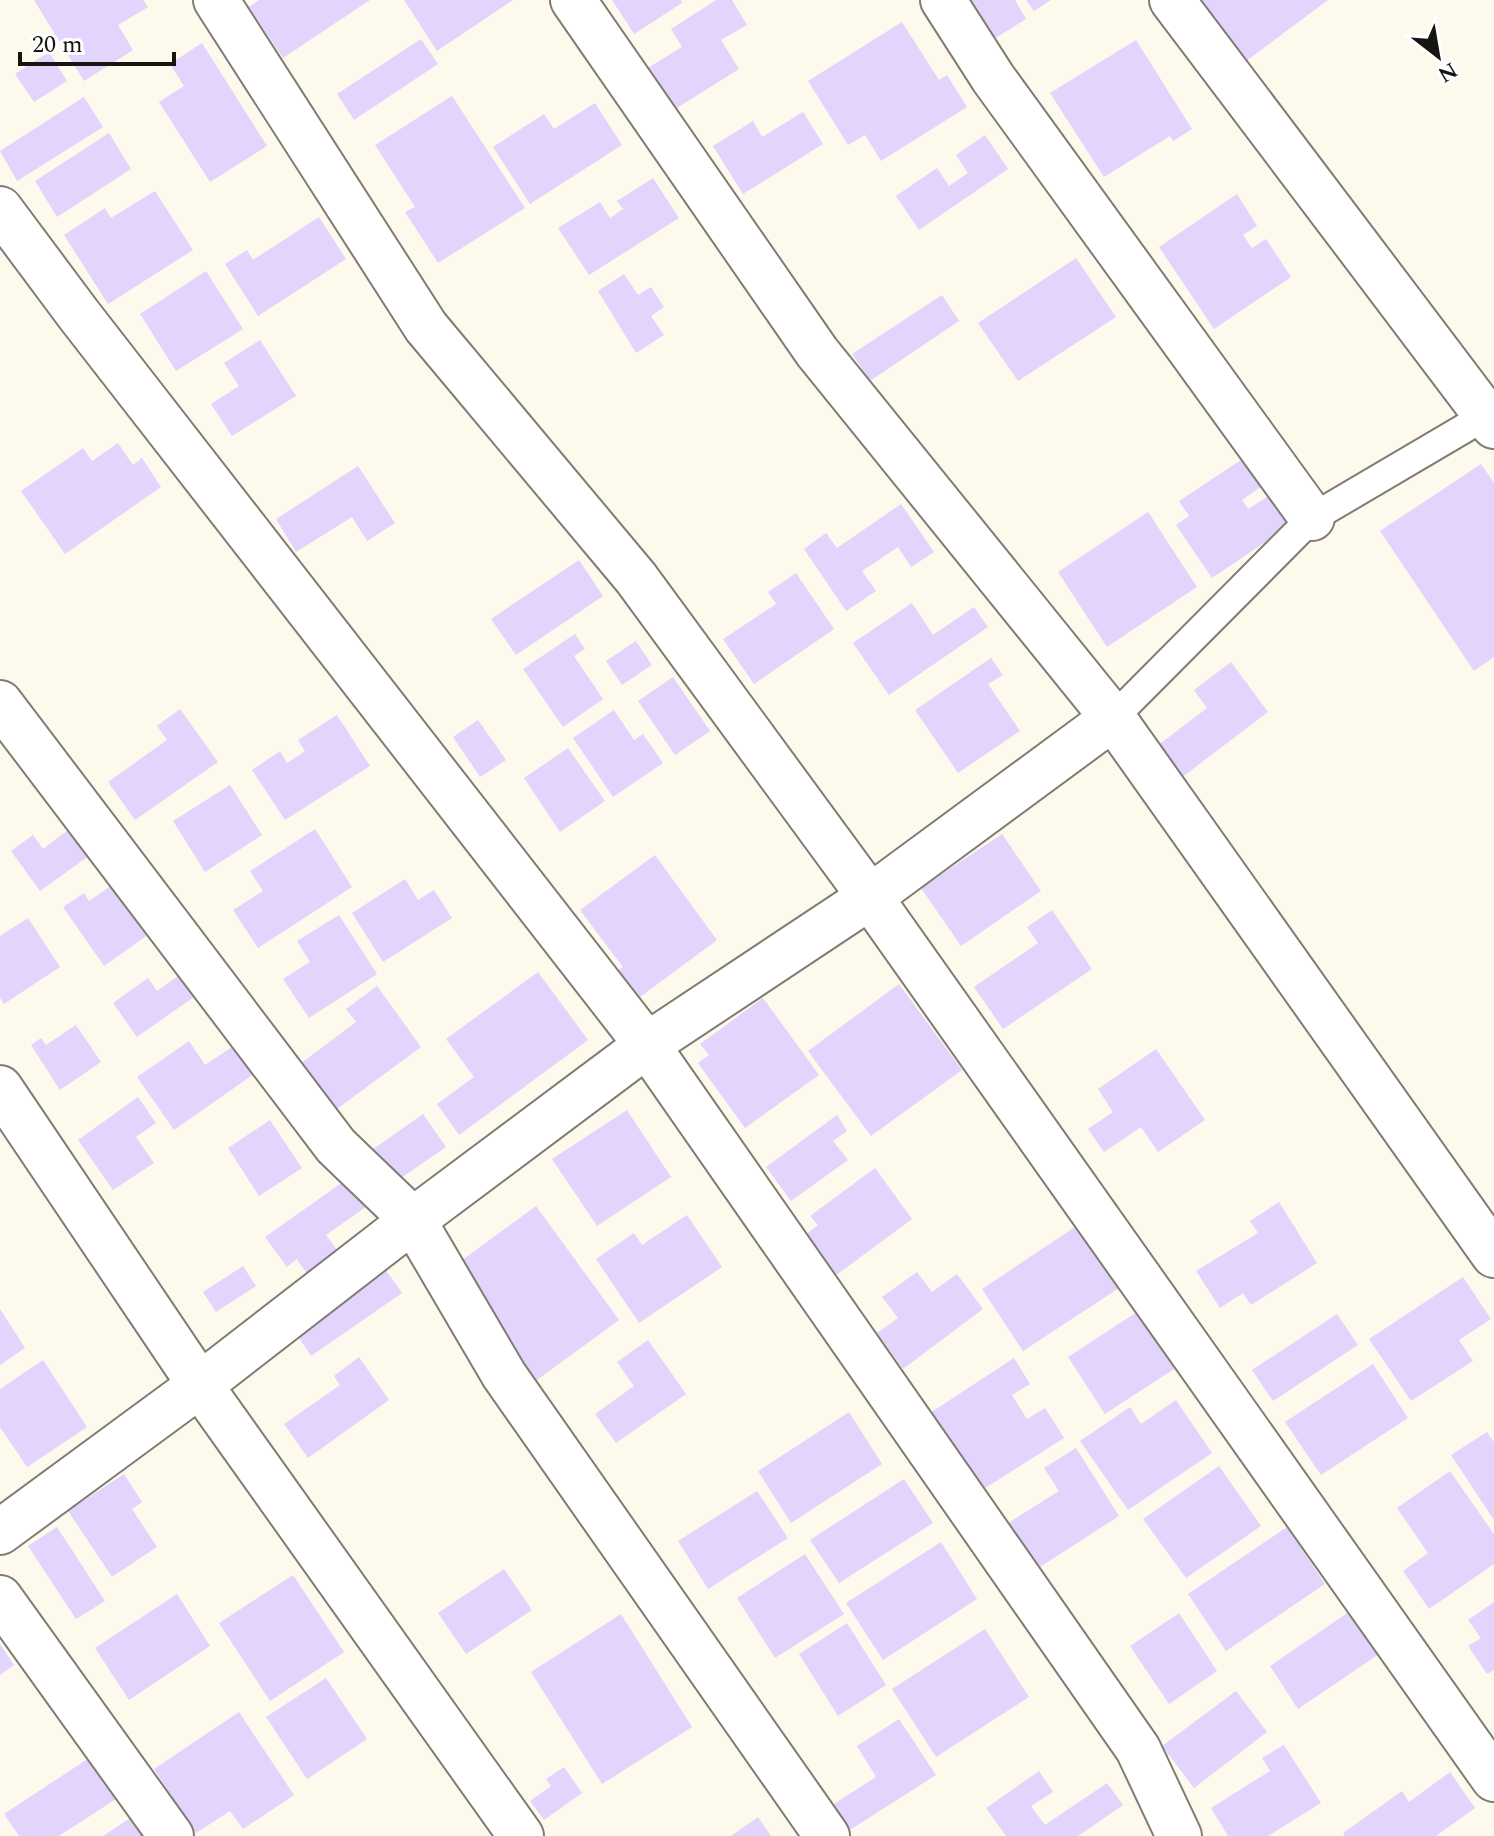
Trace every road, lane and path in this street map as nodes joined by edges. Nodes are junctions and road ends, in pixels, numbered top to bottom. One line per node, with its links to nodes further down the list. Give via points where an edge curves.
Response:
1 (216, 0): 10 (street, via 426,327 636,578)
2 (573, 0): 9 (street, via 817,352)
3 (943, 0): 7 (street, via 993,78)
4 (1172, 0): 6 (street)
5 (0, 209): 11 (street)
6 (1491, 420): 7 (lane)
7 (1312, 518): 9 (lane)
8 (0, 703): 13 (street, via 336,1146)
9 (1113, 718): 10 (street); 14 (street)
10 (870, 897): 11 (street); 18 (street)
11 (647, 1045): 13 (street); 22 (street, via 1138,1749)
12 (0, 1088): 15 (street)
13 (413, 1220): 15 (street); 21 (street, via 504,1375)
14 (1494, 1255)
15 (200, 1385): 16 (street); 20 (street)
16 (0, 1532)
17 (0, 1598): 19 (street)
18 (1494, 1779)
19 (171, 1836)
20 (521, 1836)
21 (827, 1836)
22 (1179, 1836)

